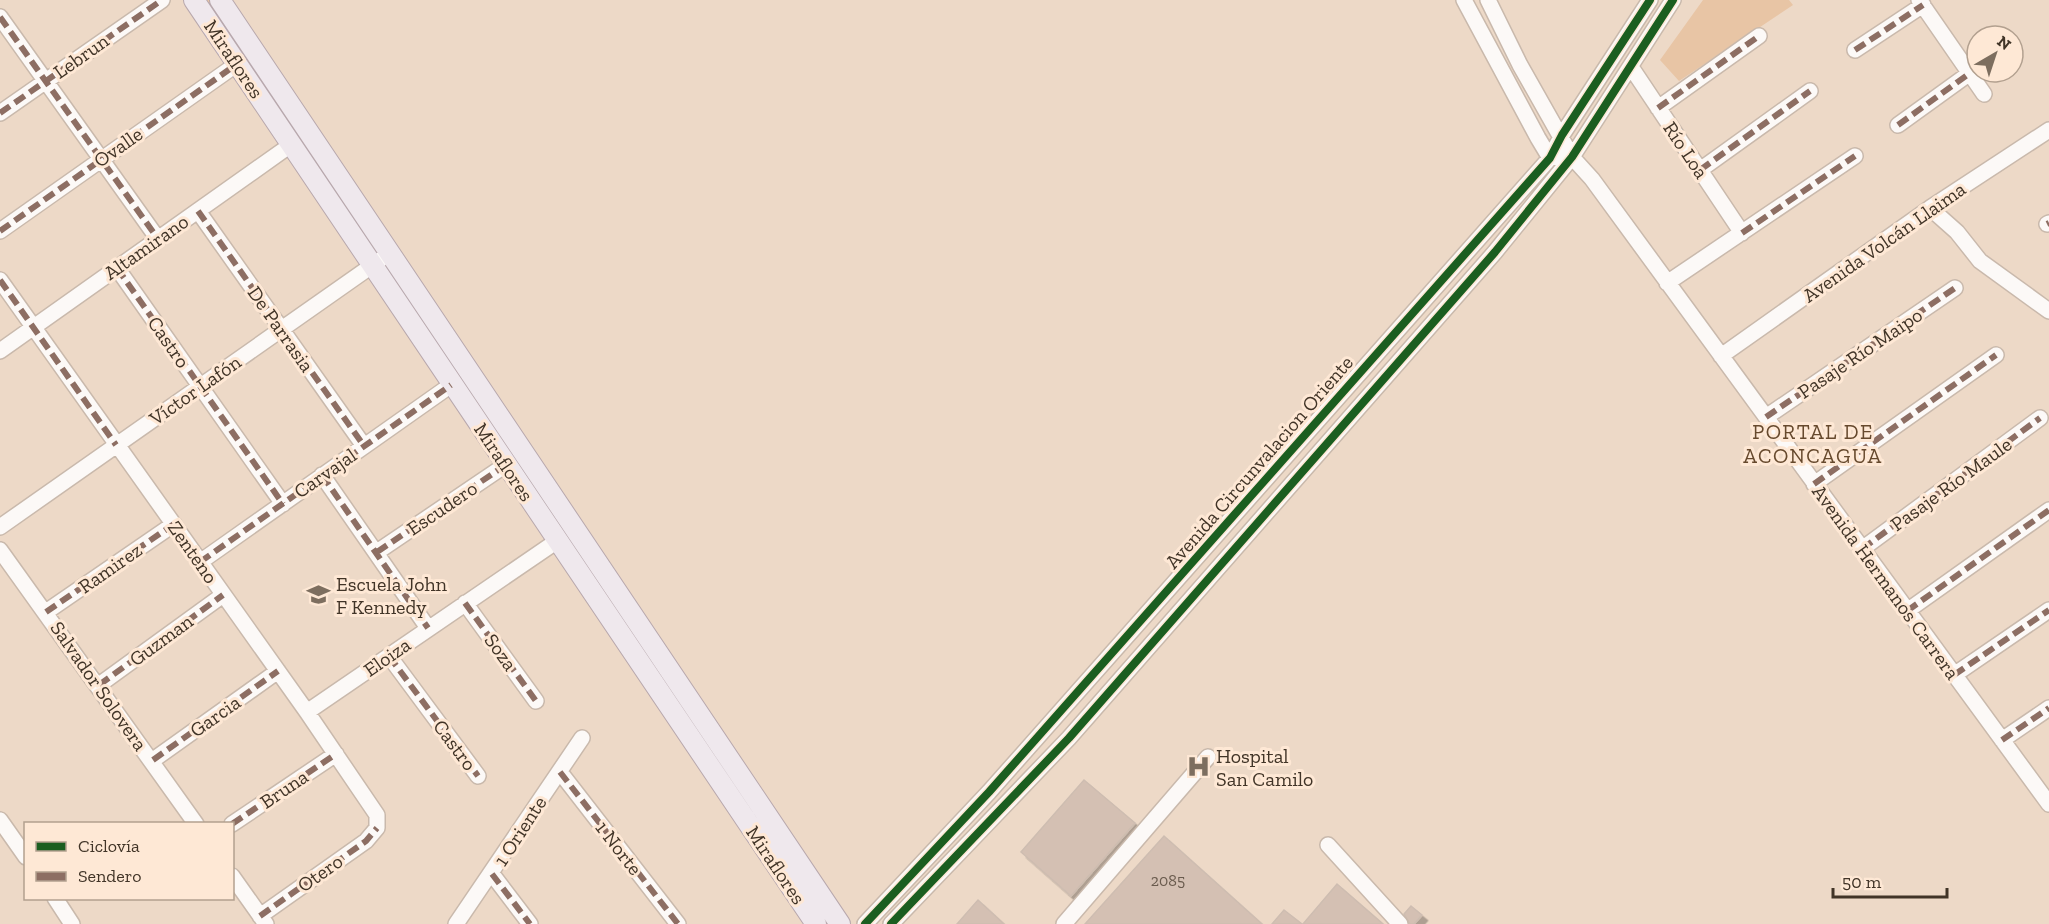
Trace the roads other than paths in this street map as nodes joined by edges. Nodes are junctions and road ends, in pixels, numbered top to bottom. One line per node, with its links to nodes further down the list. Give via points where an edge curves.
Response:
1 (162, 0): 16 (street, Lebrun)
2 (194, 0): 12 (main road, Miraflores)
3 (220, 0): 36 (main road, Miraflores)
4 (1464, 0): 28 (street)
5 (1488, 0): 24 (street, Avenida Hermanos Carrera, via 1520,65)
6 (1650, 0): 24 (street, Avenida Circunvalacion Oriente)
7 (1673, 0): 14 (street, Avenida Circunvalacion Oriente)
8 (1921, 3): 11 (street); 13 (street)
9 (0, 18): 16 (street)
10 (1759, 36): 20 (street)
11 (1855, 50)
12 (237, 64): 25 (main road, Miraflores); 29 (street, Ovalle)
13 (1965, 66)
14 (1630, 68): 20 (street, Río Loa); 27 (street, Avenida Circunvalacion Oriente)
15 (1965, 77): 22 (street)
16 (44, 82): 21 (street, Lebrun); 29 (street)
17 (1977, 84): 19 (street)
18 (1810, 91): 30 (street)
19 (1984, 94)
20 (1658, 108): 30 (street, Río Loa)
21 (0, 112)
22 (1898, 125)
23 (2049, 130): 31 (street, Avenida Volcán Llaima)
24 (1562, 135): 27 (street, Avenida Hermanos Carrera); 28 (street, Avenida Circunvalacion Oriente)
25 (292, 144): 32 (street, Altamirano); 37 (main road, Miraflores)
26 (1855, 156): 34 (street)
27 (1572, 157): 28 (street); 40 (street, Avenida Hermanos Carrera); 104 (street, Avenida Circunvalacion Oriente, via 1495,252 1091,713)
28 (1550, 158): 103 (street, Avenida Circunvalacion Oriente, via 989,792)
29 (100, 159): 33 (street, Ovalle); 35 (street)
30 (1700, 170): 34 (street, Río Loa)
31 (1930, 208): 42 (street, via 1957,232 1980,261); 47 (street, Avenida Volcán Llaima)
32 (198, 211): 35 (street, Altamirano); 44 (street, De Parrasia)
33 (0, 231)
34 (1742, 233): 40 (street)
35 (158, 239): 38 (street, Altamirano)
36 (390, 253): 37 (street, Víctor Lafón); 102 (main road, Miraflores)
37 (371, 266): 44 (street, Víctor Lafón); 48 (main road, Miraflores)
38 (117, 268): 43 (street, Altamirano); 49 (street, Castro)
39 (0, 280): 43 (street, Zenteno)
40 (1667, 283): 47 (street, Avenida Hermanos Carrera)
41 (1955, 288): 50 (street, Pasaje Río Maipo)
42 (2049, 311)
43 (32, 328): 45 (street, Altamirano); 52 (street, Zenteno)
44 (281, 329): 49 (street, Víctor Lafón); 53 (street, De Parrasia)
45 (0, 351)
46 (1996, 355): 56 (street)
47 (1721, 356): 50 (street, Avenida Hermanos Carrera)
48 (451, 385): 53 (street, Carvajal); 54 (main road, Miraflores)
49 (200, 387): 52 (street, Víctor Lafón); 57 (street, Castro)
50 (1766, 417): 56 (street, Avenida Hermanos Carrera)
51 (2040, 418): 62 (street, Pasaje Río Maule)
52 (116, 446): 59 (street, Zenteno); 60 (street, Víctor Lafón)
53 (364, 446): 55 (street, Carvajal)
54 (507, 464): 61 (main road, Miraflores); 64 (street, Escudero)
55 (322, 475): 57 (street, Carvajal); 64 (street)
56 (1814, 484): 62 (street, Avenida Hermanos Carrera)
57 (283, 504): 65 (street, Carvajal)
58 (2049, 510): 69 (street)
59 (174, 524): 65 (street, Zenteno); 70 (street, Ramirez)
60 (0, 527)
61 (557, 541): 67 (street, Eloiza); 101 (main road, Miraflores)
62 (1862, 549): 69 (street, Avenida Hermanos Carrera)
63 (0, 550): 70 (street, Salvador Solovera)
64 (377, 552): 71 (street)
65 (200, 562): 66 (street, Zenteno)
66 (223, 595): 73 (street, Zenteno); 75 (street, Guzman)
67 (465, 603): 71 (street, Eloiza); 76 (street, Soza)
68 (2049, 610): 74 (street)
69 (1907, 611): 74 (street, Avenida Hermanos Carrera)
70 (46, 612): 75 (street, Salvador Solovera)
71 (428, 628): 72 (street, Eloiza)
72 (389, 656): 78 (street, Eloiza); 85 (street, Castro)
73 (278, 671): 78 (street, Zenteno); 83 (street, Garcia)
74 (1954, 675): 80 (street, Avenida Hermanos Carrera)
75 (99, 685): 83 (street, Salvador Solovera)
76 (536, 701)
77 (2049, 708): 80 (street)
78 (307, 712): 81 (street, Zenteno)
79 (582, 738): 84 (street, 1 Oriente)
80 (2002, 740): 86 (street, Avenida Hermanos Carrera)
81 (336, 754): 89 (street, Bruna); 90 (street, Zenteno, via 377,815)
82 (1208, 757): 105 (street)
83 (153, 760): 88 (street, Salvador Solovera)
84 (560, 772): 93 (street, 1 Oriente); 100 (street, 1 Norte)
85 (478, 776)
86 (2049, 804)
87 (1, 822): 92 (street)
88 (195, 822)
89 (234, 824)
90 (377, 828): 96 (street, Otero, via 366,841)
91 (1328, 845): 106 (street)
92 (24, 854)
93 (492, 874): 98 (street, 1 Oriente); 99 (street)
94 (234, 879): 96 (street)
95 (56, 900): 97 (street)
96 (263, 920)
97 (72, 924)
98 (456, 924)
99 (530, 924)
100 (678, 924)
101 (816, 924)
102 (840, 924)
103 (866, 924)
104 (891, 924)
105 (1064, 924)
106 (1400, 924)

